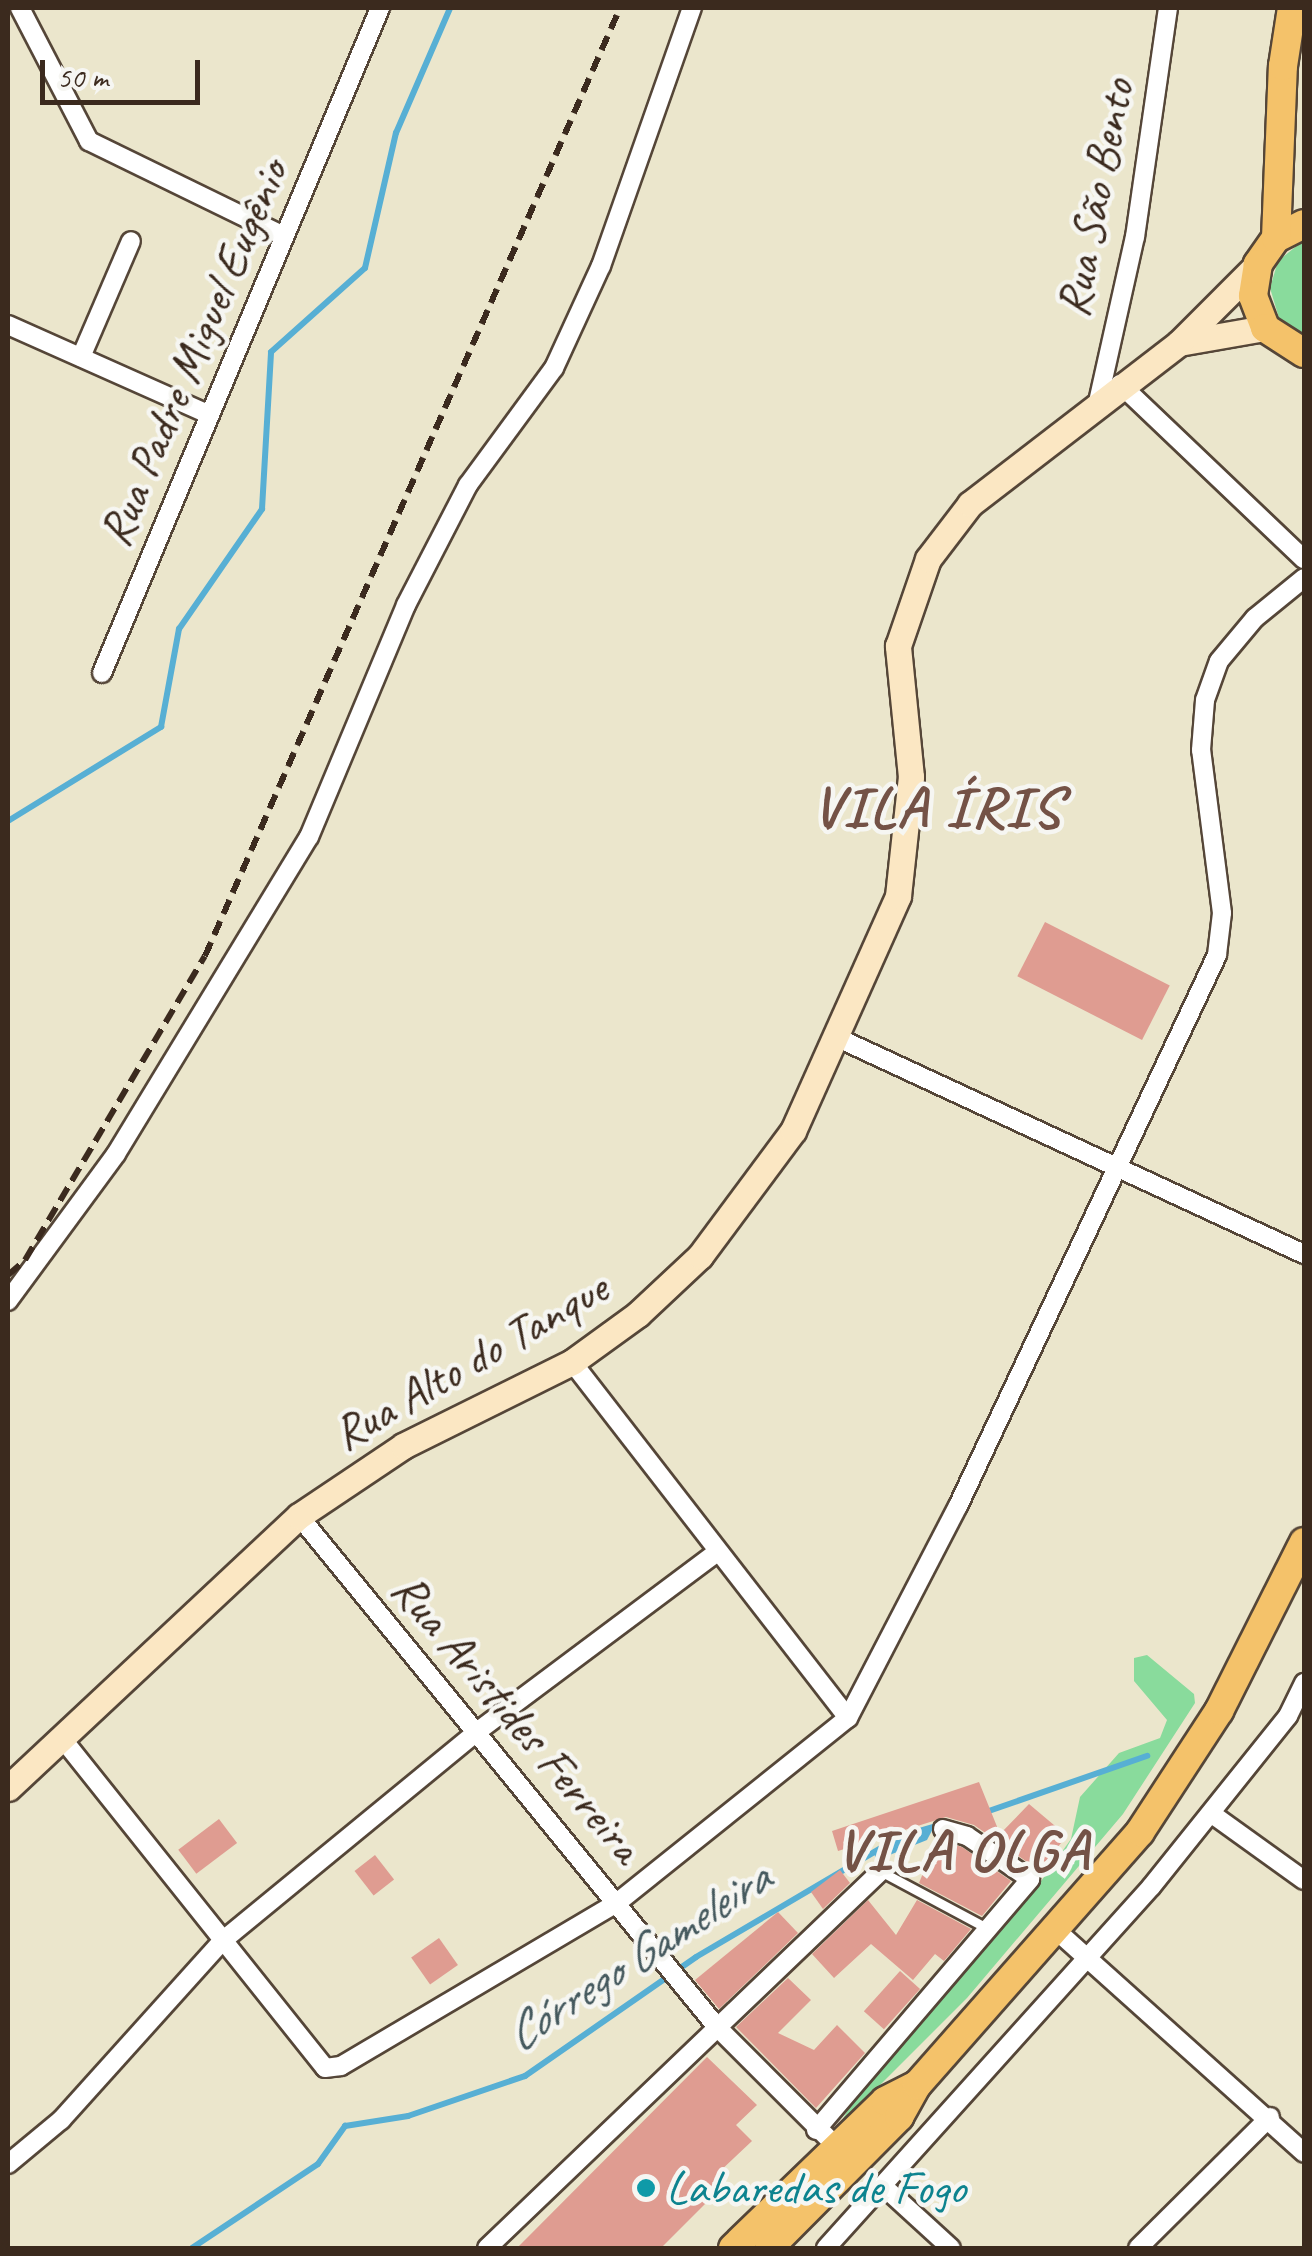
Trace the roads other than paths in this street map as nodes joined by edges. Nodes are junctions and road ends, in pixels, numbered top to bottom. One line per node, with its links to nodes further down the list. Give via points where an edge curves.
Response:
1 (20, 8): 7 (street, via 90,141)
2 (380, 8): 7 (street, Rua Padre Miguel Eugênio)
3 (692, 8): 25 (street, via 601,266 554,368 468,484 406,604 309,836 116,1154)
4 (1168, 8): 17 (street, Rua São Bento, via 1136,237)
5 (1292, 8): 8 (highway)
6 (1304, 224): 8 (highway)
7 (284, 236): 18 (street, Rua Padre Miguel Eugênio)
8 (1276, 238): 10 (highway)
9 (131, 241): 15 (street)
10 (1258, 264): 12 (highway, via 1254,296); 13 (main road, Rua Alto do Tanque)
11 (8, 325): 15 (street)
12 (1265, 328): 13 (main road, Rua Alto do Tanque); 14 (highway)
13 (1179, 343): 16 (main road, Rua Alto do Tanque)
14 (1300, 356)
15 (81, 357): 18 (street)
16 (1120, 384): 17 (main road, Rua Alto do Tanque); 19 (street, Rua São Bento)
17 (1098, 402): 22 (main road, Rua Alto do Tanque, via 970,504 928,559 908,604 898,646 910,824 898,896)
18 (210, 415): 21 (street, Rua Padre Miguel Eugênio)
19 (1304, 559)
20 (1304, 578): 23 (street, via 1255,618 1218,661 1204,700 1202,750 1222,912 1217,955)
21 (102, 673)
22 (838, 1038): 23 (street); 26 (main road, Rua Alto do Tanque, via 793,1131 700,1256 638,1314)
23 (1117, 1168): 24 (street); 31 (street, via 958,1506)
24 (1304, 1254)
25 (8, 1301)
26 (572, 1362): 27 (main road, Rua Alto do Tanque, via 403,1446); 29 (street)
27 (299, 1516): 32 (street, Rua Aristides Ferreira); 33 (main road, Rua Alto do Tanque)
28 (1304, 1542): 41 (highway, via 1219,1711 1140,1832)
29 (717, 1552): 31 (street); 32 (street)
30 (1304, 1682): 35 (street, via 1288,1716)
31 (848, 1718): 39 (street)
32 (474, 1734): 39 (street, Rua Aristides Ferreira); 42 (street)
33 (61, 1737): 34 (main road, Rua Alto do Tanque); 42 (street)
34 (8, 1788)
35 (1212, 1814): 38 (street); 43 (street)
36 (943, 1830): 40 (street, via 967,1836 1030,1878)
37 (881, 1871): 40 (lane); 44 (street)
38 (1304, 1880)
39 (618, 1902): 42 (street, via 341,2066 324,2068); 44 (street, Rua Aristides Ferreira)
40 (989, 1929): 47 (street)
41 (1057, 1931): 43 (street); 45 (highway)
42 (221, 1942): 49 (street, via 61,2120)
43 (1090, 1959): 46 (street); 50 (street)
44 (717, 2027): 47 (street, Rua Aristides Ferreira); 51 (street)
45 (916, 2085): 47 (highway); 53 (highway, via 899,2117)
46 (1270, 2118): 48 (street); 56 (street)
47 (826, 2139): 52 (highway)
48 (1304, 2153)
49 (8, 2164)
50 (883, 2186): 54 (street); 55 (street)
51 (487, 2248)
52 (732, 2248)
53 (770, 2248)
54 (826, 2248)
55 (951, 2248)
56 (1138, 2248)

